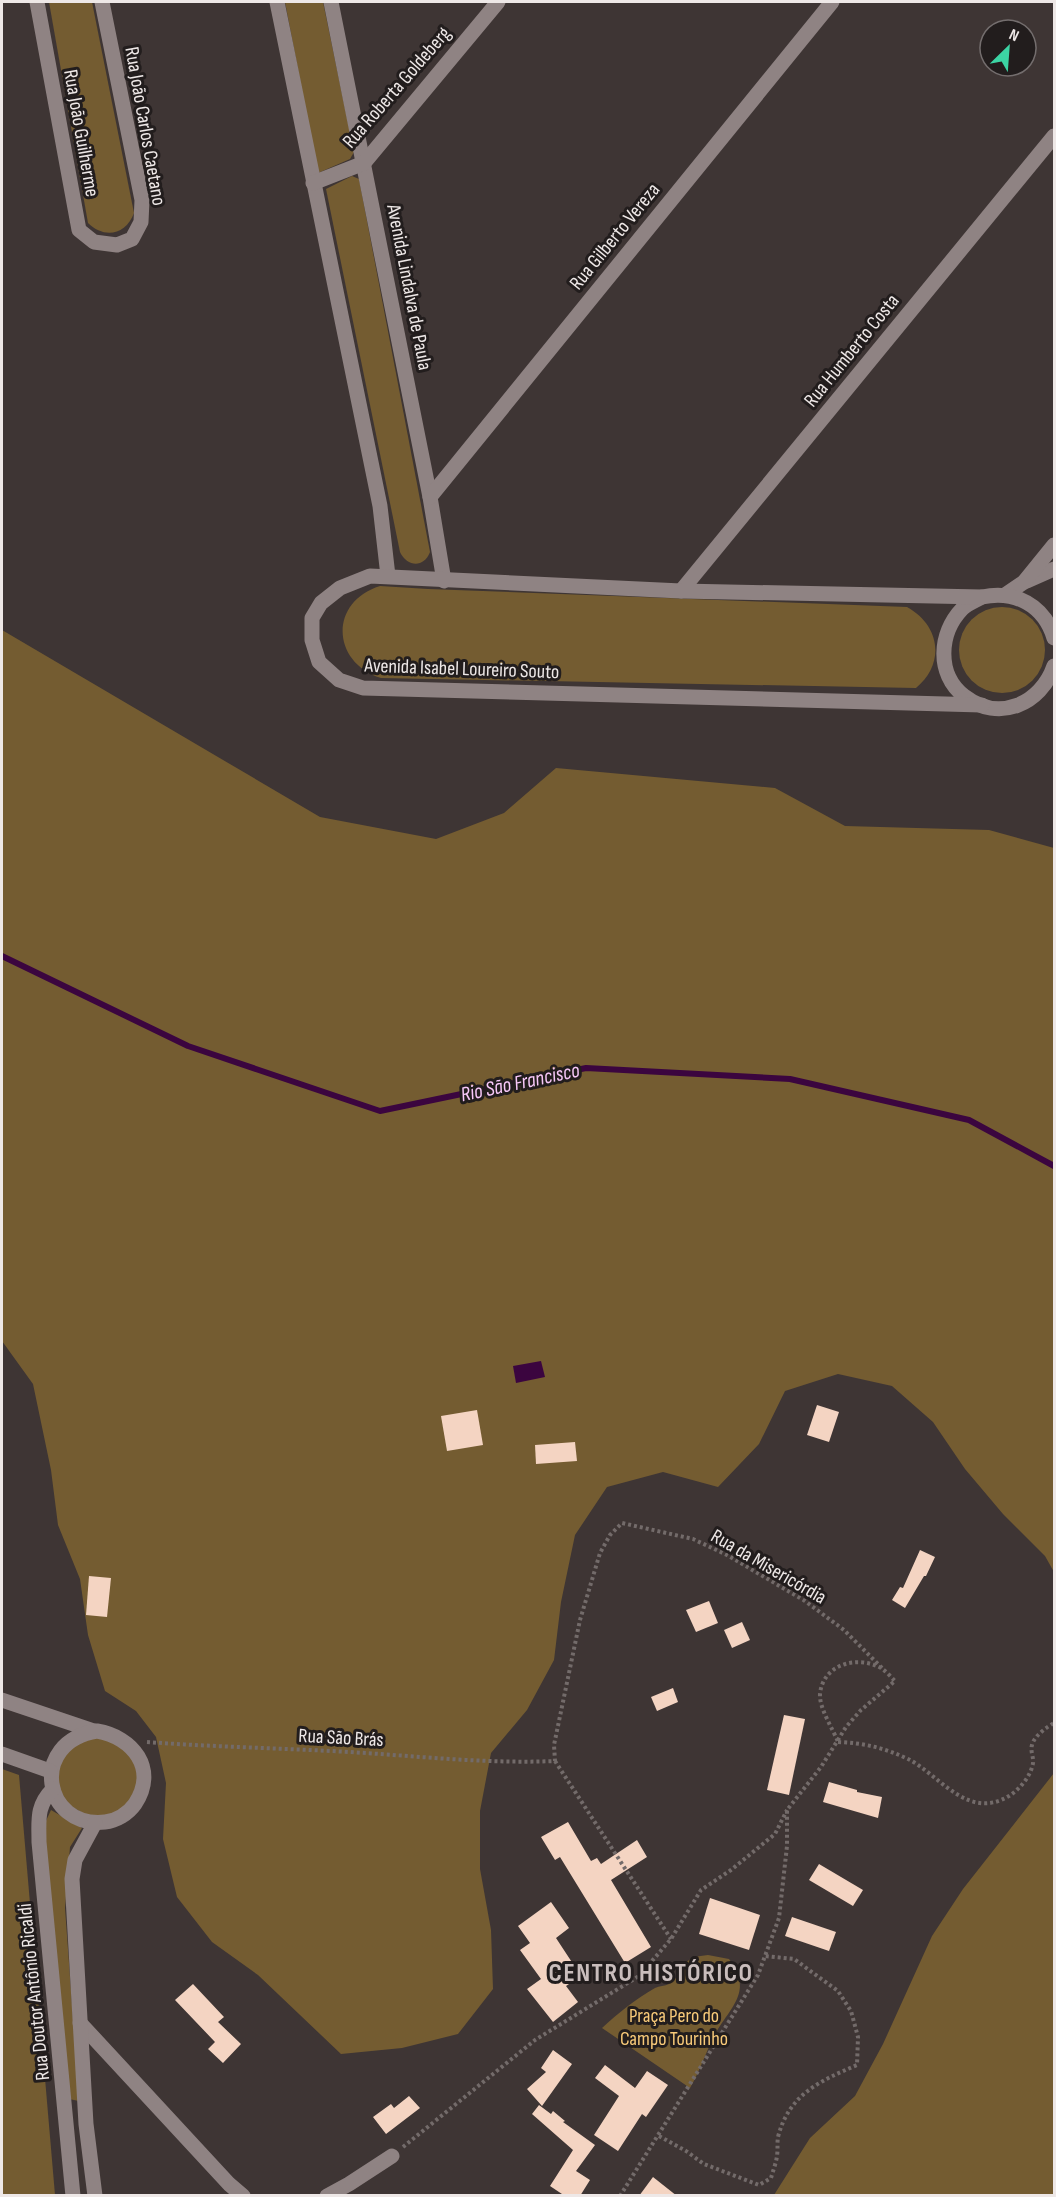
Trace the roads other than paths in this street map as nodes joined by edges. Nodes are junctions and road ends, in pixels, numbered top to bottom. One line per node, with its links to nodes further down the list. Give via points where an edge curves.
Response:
1 (37, 2): 10 (street, Rua João Guilherme, via 79,230 94,242)
2 (102, 2): 10 (street, Rua João Carlos Caetano, via 142,200 141,222 132,238)
3 (277, 2): 9 (street)
4 (331, 2): 8 (street, Avenida Lindalva de Paula)
5 (498, 2): 8 (street, Rua Roberta Goldeberg)
6 (832, 2): 11 (street, Rua Gilberto Vereza)
7 (1054, 136): 17 (street, Rua Humberto Costa)
8 (364, 163): 9 (street, Rua Roberta Goldeberg); 11 (street, Avenida Lindalva de Paula)
9 (313, 183): 14 (street, via 380,506)
10 (117, 245)
11 (430, 497): 15 (street, Avenida Lindalva de Paula)
12 (1054, 545): 16 (street)
13 (1054, 570): 16 (street)
14 (388, 576): 15 (street, Avenida Isabel Loureiro Souto); 22 (street, Avenida Isabel Loureiro Souto, via 370,576 339,588 321,603 312,618 312,640 319,662 339,680 363,688)
15 (444, 581): 17 (street, Avenida Isabel Loureiro Souto)
16 (1024, 582): 18 (street)
17 (681, 591): 19 (street, Avenida Isabel Loureiro Souto)
18 (1005, 595): 19 (street, Avenida Isabel Loureiro Souto); 20 (street, Avenida Isabel Loureiro Souto, via 1039,610 1051,625)
19 (982, 597): 22 (street, via 964,607 951,622 944,641 944,662 951,680 964,696)
20 (1054, 638)
21 (1053, 676): 22 (street, Avenida Isabel Loureiro Souto, via 1027,702 997,708)
22 (982, 705)
23 (2, 1700): 24 (street)
24 (97, 1731): 26 (street, via 69,1741); 28 (street, via 125,1740 142,1765 144,1779 133,1807 109,1822)
25 (2, 1754): 26 (street)
26 (50, 1771): 27 (street)
27 (53, 1789): 28 (street, via 71,1815); 31 (street, Rua Doutor Antônio Ricaldi, via 41,1803 39,1842)
28 (95, 1823): 29 (street, Rua Doutor Antônio Ricaldi, via 75,1860 72,1879)
29 (80, 2023): 32 (street, Rua Doutor Antônio Ricaldi); 33 (street)
30 (392, 2156): 34 (street)
31 (73, 2196)
32 (95, 2196)
33 (243, 2196)
34 (327, 2196)

